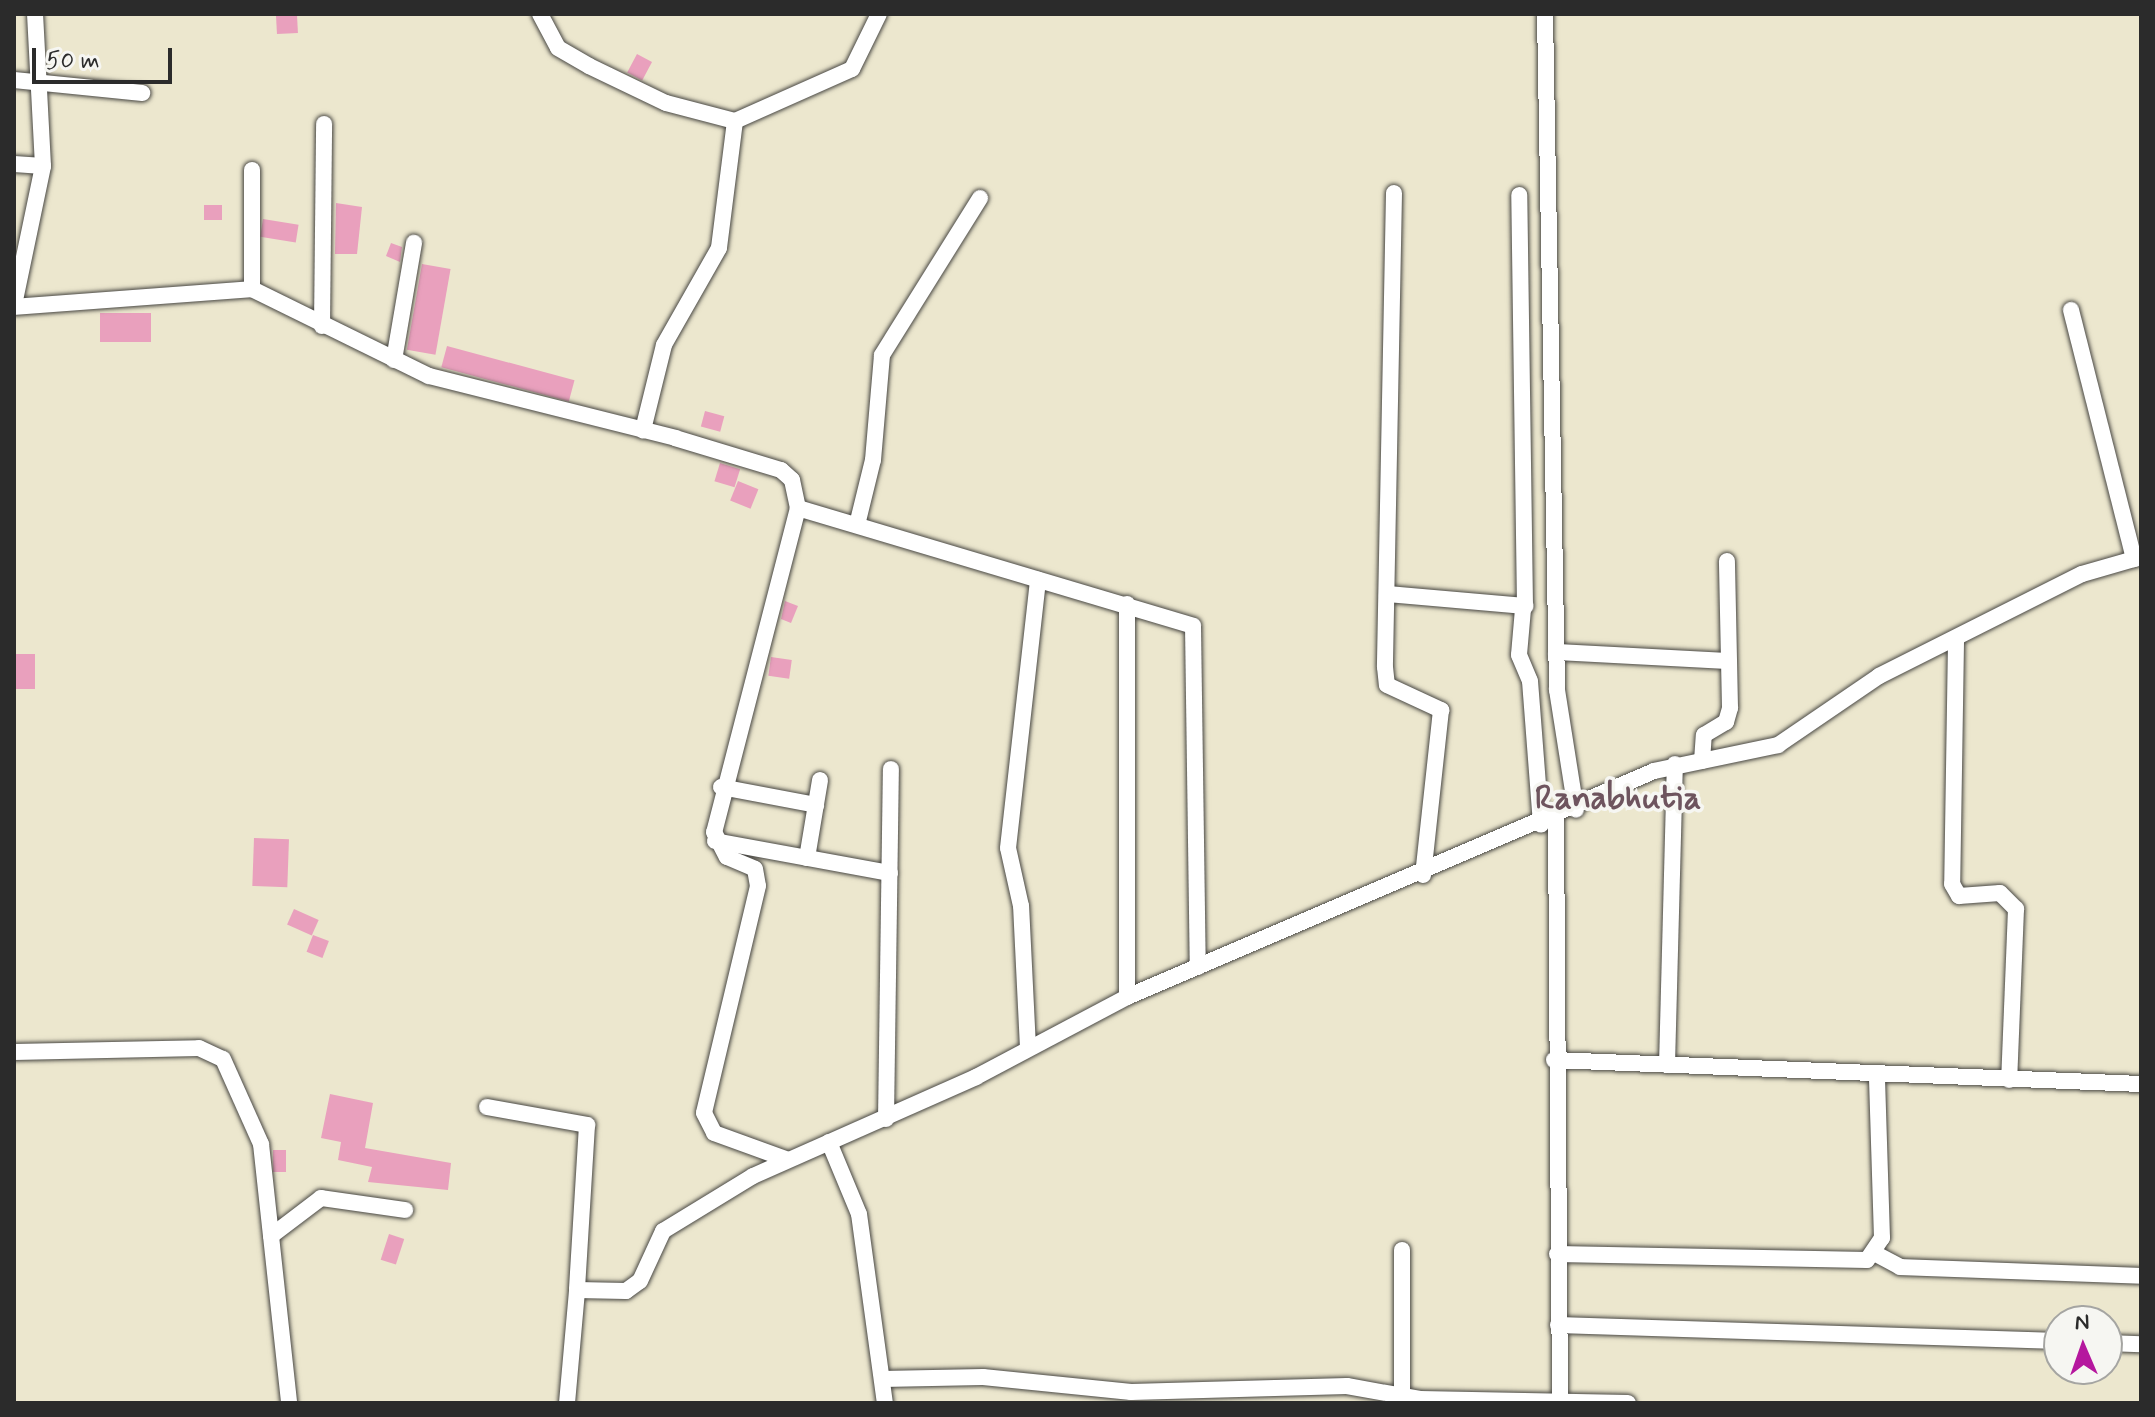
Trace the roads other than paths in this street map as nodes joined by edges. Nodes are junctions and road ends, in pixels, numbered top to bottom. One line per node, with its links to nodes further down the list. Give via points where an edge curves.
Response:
1 (35, 14): 5 (street)
2 (540, 14): 8 (street, via 558,48 589,66 666,103)
3 (879, 14): 8 (street, via 852,69)
4 (1545, 14): 32 (street)
5 (41, 79): 6 (street); 7 (street); 11 (street)
6 (14, 80)
7 (142, 93)
8 (735, 121): 22 (street, via 719,248 664,345)
9 (324, 124): 20 (street)
10 (14, 164): 11 (street)
11 (43, 166): 18 (street)
12 (252, 170): 17 (street)
13 (1394, 193): 28 (street)
14 (1519, 195): 30 (street)
15 (980, 198): 24 (street, via 882,355 873,460)
16 (414, 243): 21 (street)
17 (252, 289): 18 (street); 20 (street)
18 (14, 306)
19 (2071, 310): 25 (street)
20 (322, 326): 21 (street)
21 (394, 360): 22 (street, via 429,376)
22 (643, 430): 23 (street, via 781,470 792,480)
23 (798, 508): 24 (street); 38 (street)
24 (857, 525): 27 (street)
25 (2137, 558): 31 (street, via 2082,574)
26 (1727, 561): 33 (street)
27 (1038, 580): 29 (street); 48 (street, via 1008,848 1021,906)
28 (1387, 594): 30 (street); 45 (street, via 1387,685 1433,702 1443,727)
29 (1127, 604): 46 (street, via 1186,620 1196,633); 47 (street)
30 (1523, 609): 41 (street, via 1519,655 1530,681)
31 (1956, 642): 34 (street, via 1879,676 1778,745); 53 (street, via 1952,884 1959,896 2000,893 2016,909)
32 (1556, 652): 33 (street); 40 (street)
33 (1729, 661): 34 (street, via 1729,717 1704,735)
34 (1702, 761): 35 (street)
35 (1675, 764): 40 (street); 51 (street)
36 (891, 769): 44 (street)
37 (820, 780): 39 (street)
38 (721, 787): 39 (street); 42 (street)
39 (816, 805): 43 (street)
40 (1576, 810): 41 (street)
41 (1549, 822): 45 (street); 50 (street)
42 (715, 841): 43 (street); 58 (street, via 727,857 755,869 758,886 704,1122 714,1133)
43 (807, 858): 44 (street)
44 (890, 873): 56 (street)
45 (1423, 875): 46 (street)
46 (1198, 967): 47 (street)
47 (1127, 997): 48 (street)
48 (1028, 1048): 56 (street)
49 (14, 1052): 60 (street, via 199,1048 223,1059 240,1084 261,1144)
50 (1554, 1060): 51 (street); 62 (street)
51 (1667, 1065): 52 (street)
52 (1877, 1075): 53 (street); 63 (street, via 1884,1201)
53 (2009, 1080): 54 (street)
54 (2141, 1084)
55 (487, 1107): 65 (street, via 587,1125)
56 (886, 1119): 57 (street)
57 (829, 1142): 58 (street); 68 (street, via 859,1214)
58 (786, 1159): 65 (street, via 663,1231 640,1281 626,1291)
59 (405, 1210): 60 (street, via 321,1198)
60 (271, 1236): 71 (street)
61 (1402, 1250): 69 (street)
62 (1557, 1254): 63 (street, via 1848,1260); 66 (street)
63 (1876, 1254): 64 (street, via 1900,1267)
64 (2141, 1276)
65 (577, 1290): 72 (street)
66 (1558, 1325): 67 (street); 70 (street)
67 (2043, 1340)
68 (882, 1379): 69 (street, via 983,1377 1131,1392 1347,1386); 73 (street)
69 (1402, 1395): 70 (street)
70 (1560, 1401): 74 (street)
71 (289, 1403)
72 (567, 1403)
73 (885, 1403)
74 (1628, 1403)

